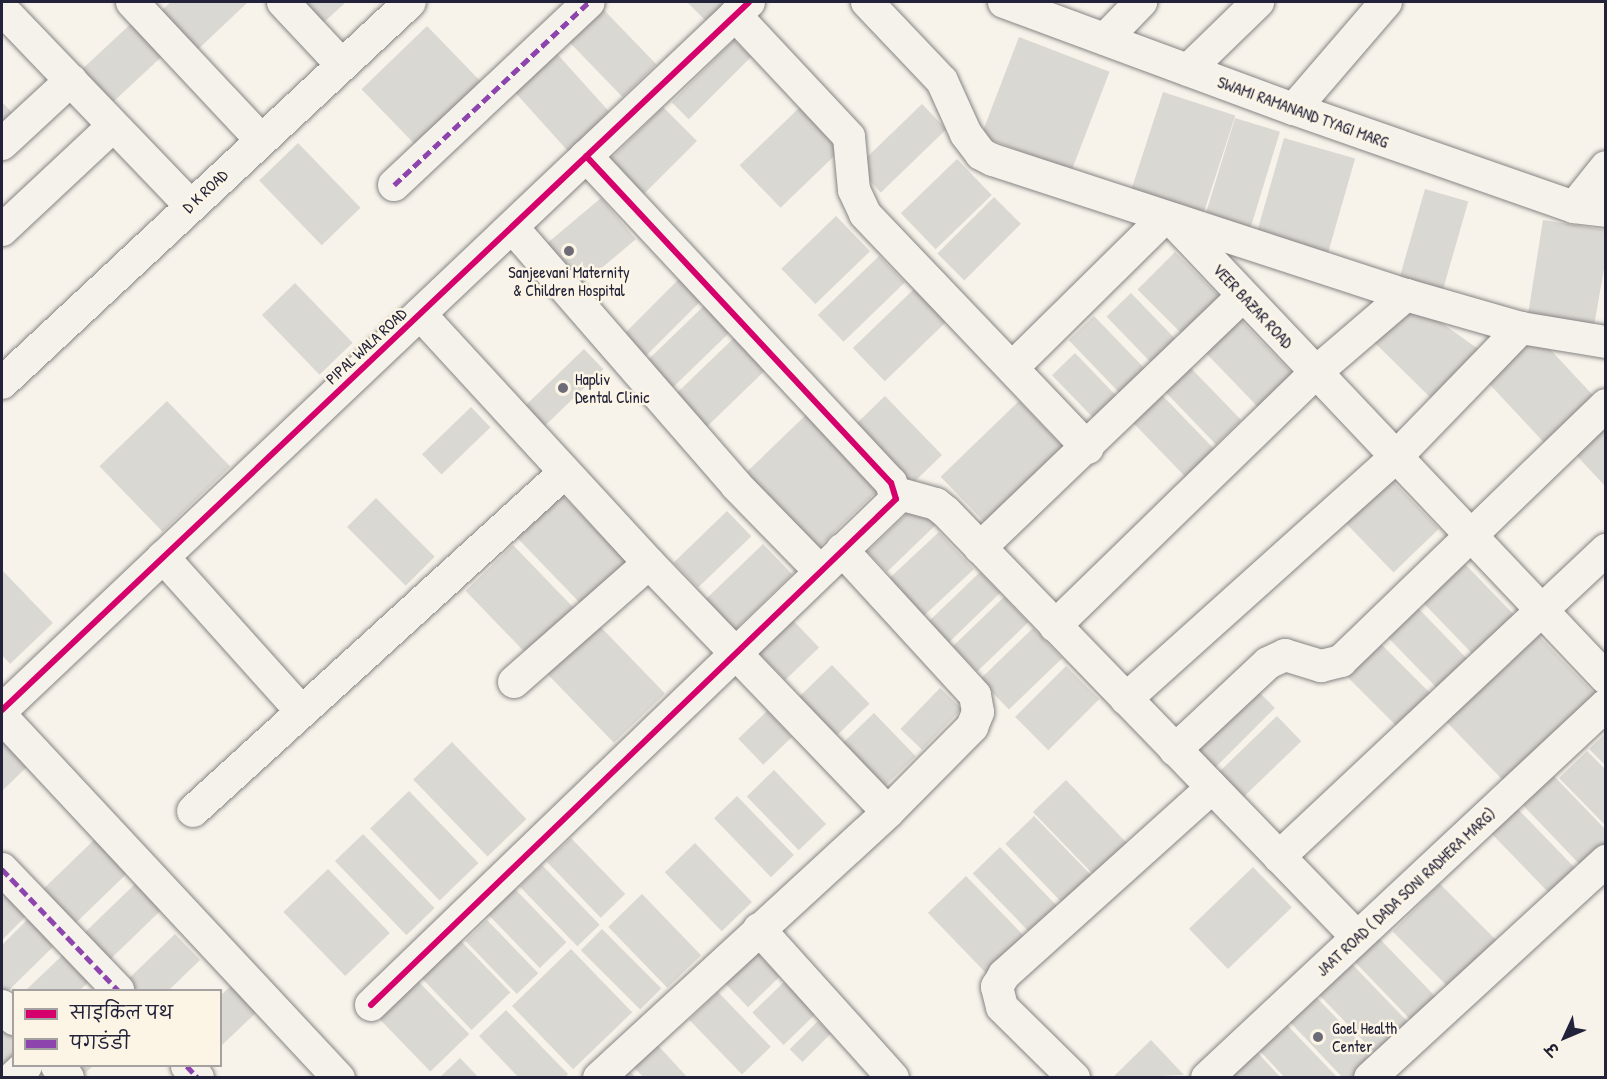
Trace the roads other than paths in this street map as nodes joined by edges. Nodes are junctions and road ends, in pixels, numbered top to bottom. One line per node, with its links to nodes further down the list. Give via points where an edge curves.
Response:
1 (132, 2): 18 (street)
2 (283, 2): 13 (street)
3 (410, 2): 13 (street, D K ROAD)
4 (589, 2): 22 (street)
5 (867, 2): 26 (street, VEER BAZAR ROAD, via 942,81 966,134 981,154)
6 (1004, 2): 12 (street, SWAMI RAMANAND TYAGI MARG)
7 (1141, 2): 12 (street)
8 (1257, 2): 14 (street)
9 (1386, 2): 16 (street)
10 (742, 8): 20 (street, PIPAL WALA ROAD); 34 (street, via 849,137 854,190 865,214)
11 (2, 9): 15 (street)
12 (1105, 39): 14 (street, SWAMI RAMANAND TYAGI MARG)
13 (340, 64): 18 (street, D K ROAD)
14 (1188, 70): 16 (street, SWAMI RAMANAND TYAGI MARG)
15 (71, 80): 17 (street); 19 (street)
16 (1294, 109): 24 (street, SWAMI RAMANAND TYAGI MARG)
17 (113, 126): 23 (street); 28 (street)
18 (260, 139): 23 (street, D K ROAD)
19 (2, 144)
20 (586, 156): 27 (street, PIPAL WALA ROAD); 41 (street, via 891,483)
21 (1605, 167): 24 (street)
22 (394, 185)
23 (190, 205): 36 (street, D K ROAD)
24 (1574, 207): 25 (street, SWAMI RAMANAND TYAGI MARG)
25 (1605, 212)
26 (1169, 220): 29 (street); 30 (street, VEER BAZAR ROAD); 34 (street)
27 (512, 226): 31 (street, PIPAL WALA ROAD); 46 (street, via 736,485)
28 (2, 230)
29 (1406, 295): 32 (street); 35 (street)
30 (1243, 296): 35 (street, VEER BAZAR ROAD); 38 (street)
31 (420, 314): 40 (street); 45 (street, PIPAL WALA ROAD)
32 (1521, 328): 33 (street); 39 (street)
33 (1605, 342)
34 (1013, 367): 38 (street)
35 (1316, 373): 39 (street, VEER BAZAR ROAD); 49 (street)
36 (2, 383)
37 (1605, 405): 42 (street)
38 (1088, 448): 43 (street)
39 (1396, 457): 42 (street, VEER BAZAR ROAD); 53 (street)
40 (565, 472): 47 (street); 56 (street)
41 (896, 494): 43 (street, via 936,504); 46 (street, via 892,506)
42 (1472, 537): 48 (street, VEER BAZAR ROAD); 58 (street, via 1341,661 1322,666 1285,655 1268,663)
43 (980, 548): 49 (street)
44 (1605, 550): 48 (street)
45 (163, 557): 55 (street, PIPAL WALA ROAD); 56 (street)
46 (831, 561): 50 (street); 61 (street, via 975,695 978,712 963,738)
47 (649, 563): 50 (street); 52 (street)
48 (1542, 612): 51 (street, VEER BAZAR ROAD); 62 (street)
49 (1055, 626): 53 (street)
50 (735, 652): 61 (street); 68 (street)
51 (1605, 678)
52 (514, 682)
53 (1126, 699): 58 (street)
54 (1605, 705): 66 (street, JAAT ROAD ( DADA SONI RADHERA MARG))
55 (2, 710)
56 (301, 711): 60 (street)
57 (2, 717): 69 (street)
58 (1175, 750): 59 (street)
59 (1212, 788): 62 (street); 72 (street, via 1004,975 997,987 1002,1007)
60 (193, 811)
61 (888, 812): 65 (street)
62 (1279, 857): 66 (street)
63 (1605, 861): 74 (street)
64 (2, 869): 67 (street)
65 (759, 929): 70 (street); 71 (street)
66 (1357, 937): 73 (street, JAAT ROAD ( DADA SONI RADHERA MARG))
67 (111, 988)
68 (371, 1005)
69 (339, 1077)
70 (599, 1077)
71 (893, 1077)
72 (1074, 1077)
73 (1207, 1077)
74 (1370, 1077)

